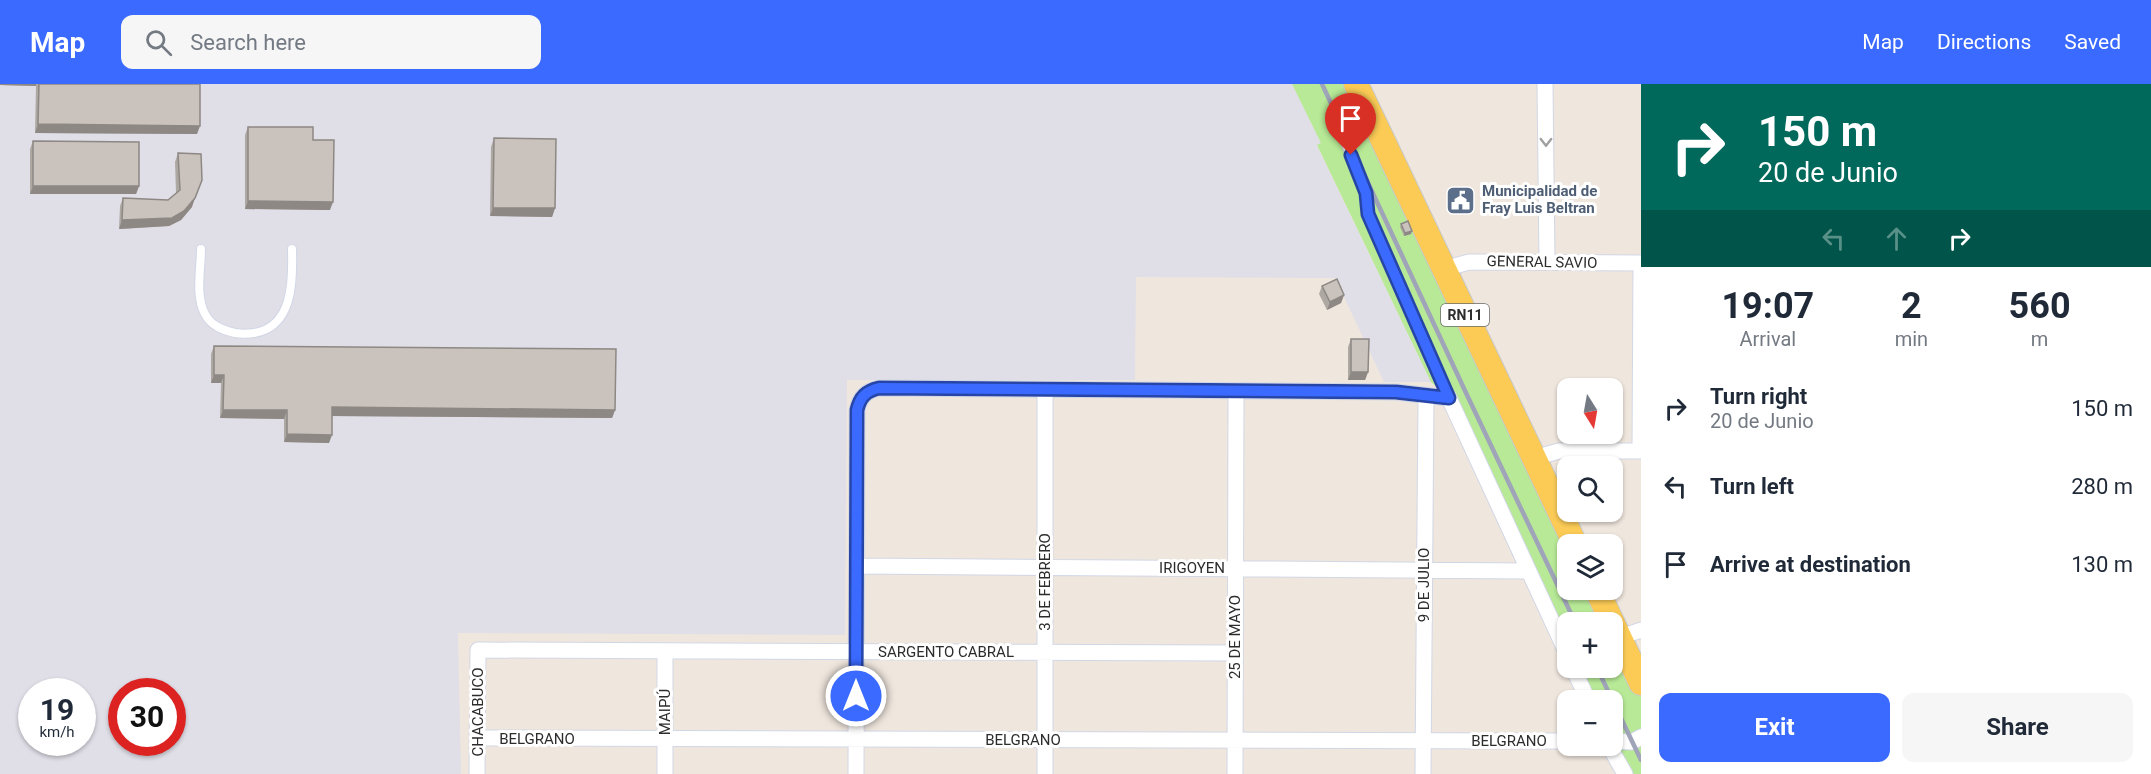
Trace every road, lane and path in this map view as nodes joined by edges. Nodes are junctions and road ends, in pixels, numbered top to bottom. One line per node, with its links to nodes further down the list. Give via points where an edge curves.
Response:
1 (1545, 84): 6 (street, one-way to 6)
2 (1359, 85): 8 (main road, RN11)
3 (1345, 142): 12 (lane, via 1366,193 1368,214)
4 (201, 249): 5 (lane, via 200,295 205,314 219,329 242,334 266,331 279,321 293,279)
5 (292, 249)
6 (1547, 262): 7 (street, GENERAL SAVIO); 8 (street, GENERAL SAVIO, via 1469,262)
7 (1641, 263): 13 (street)
8 (1444, 269): 14 (main road, RN11)
9 (1045, 391): 10 (street); 16 (street, via 879,388 864,395 857,410); 17 (street, 3 DE FEBRERO)
10 (1236, 392): 11 (street, via 1396,392); 18 (street, 25 DE MAYO)
11 (1426, 397): 12 (street); 19 (street, 9 DE JULIO)
12 (1449, 398): 20 (street)
13 (1641, 451): 14 (street, via 1559,451)
14 (1534, 458): 15 (main road, RN11)
15 (1570, 534)
16 (857, 566): 17 (street, IRIGOYEN); 26 (street)
17 (1046, 567): 18 (street, IRIGOYEN); 27 (street, 3 DE FEBRERO)
18 (1235, 569): 19 (street, IRIGOYEN); 28 (street, 25 DE MAYO)
19 (1424, 570): 20 (street, IRIGOYEN); 36 (street, 9 DE JULIO)
20 (1527, 571): 22 (street)
21 (1605, 600): 23 (main road)
22 (1557, 634)
23 (1631, 634): 29 (main road)
24 (478, 650): 25 (street, SARGENTO CABRAL); 31 (street, CHACABUCO)
25 (665, 651): 26 (street, SARGENTO CABRAL); 32 (street, MAIPÚ)
26 (857, 652): 27 (street, SARGENTO CABRAL); 33 (street)
27 (1045, 652): 28 (street, SARGENTO CABRAL); 34 (street, 3 DE FEBRERO)
28 (1234, 653): 35 (street, 25 DE MAYO)
29 (1641, 683)
30 (1641, 737): 38 (street)
31 (478, 738): 32 (street, BELGRANO); 40 (street, CHACABUCO)
32 (665, 740): 33 (street, BELGRANO); 41 (street, MAIPÚ)
33 (856, 740): 34 (street, BELGRANO); 42 (street)
34 (1045, 740): 35 (street, BELGRANO); 43 (street, 3 DE FEBRERO)
35 (1234, 741): 36 (street, BELGRANO); 44 (street, 25 DE MAYO)
36 (1423, 741): 37 (street, BELGRANO); 45 (street, 9 DE JULIO)
37 (1557, 741)
38 (1623, 742)
39 (1615, 756): 46 (street)
40 (477, 774)
41 (665, 774)
42 (856, 774)
43 (1045, 774)
44 (1235, 774)
45 (1423, 774)
46 (1625, 774)

